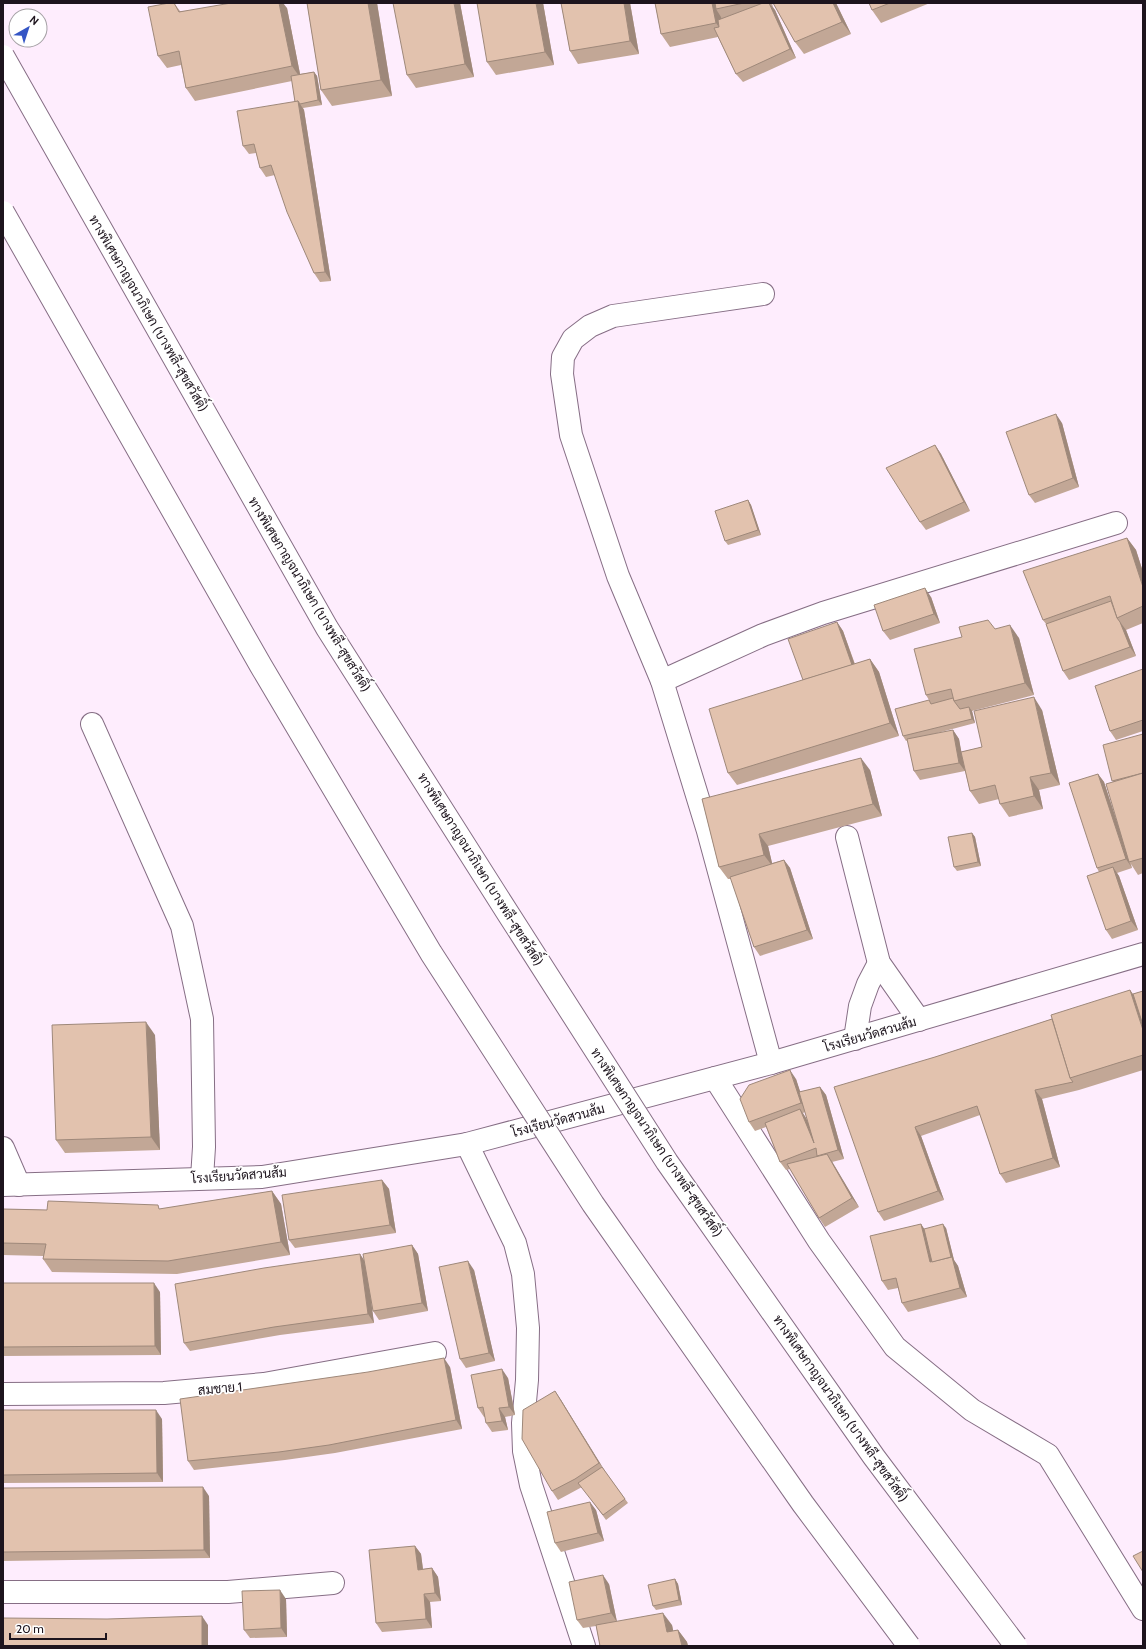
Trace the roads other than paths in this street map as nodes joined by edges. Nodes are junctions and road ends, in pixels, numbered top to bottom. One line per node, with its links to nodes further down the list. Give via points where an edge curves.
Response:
1 (3, 56): 25 (main road, ทางพิเศษกาญจนาภิเษก (บางพลี-สุขสวัสดิ์), bridge, via 327,628 522,935 667,1162 874,1457)
2 (3, 212): 24 (main road, bridge, via 261,666 431,953 593,1204 803,1504)
3 (763, 294): 5 (main road, via 613,316 590,326 573,339 563,357 562,374 571,435 618,576)
4 (1116, 523): 5 (main road, via 823,613 763,635)
5 (662, 681): 12 (main road, via 708,831)
6 (92, 724): 16 (main road, via 182,926 202,1019)
7 (848, 837): 9 (main road)
8 (1143, 954): 10 (main road, โรงเรียนวัดสวนส้ม)
9 (880, 963): 10 (main road); 11 (main road, via 868,984 860,1006)
10 (919, 1020): 11 (main road, โรงเรียนวัดสวนส้ม)
11 (855, 1039): 12 (main road, โรงเรียนวัดสวนส้ม)
12 (771, 1063): 13 (main road, โรงเรียนวัดสวนส้ม)
13 (715, 1078): 14 (main road, โรงเรียนวัดสวนส้ม); 22 (main road, via 819,1241 895,1348 972,1410 1048,1454)
14 (467, 1144): 16 (main road, โรงเรียนวัดสวนส้ม, via 262,1177); 23 (main road, via 515,1243 523,1274 528,1328 524,1451 531,1485)
15 (3, 1148): 17 (main road)
16 (202, 1178): 17 (main road, โรงเรียนวัดสวนส้ม)
17 (11, 1185)
18 (435, 1353): 19 (main road, สมชาย 1, via 264,1384 164,1393)
19 (3, 1394)
20 (333, 1584): 21 (main road, via 228,1592)
21 (3, 1592)
22 (1143, 1609)
23 (584, 1646)
24 (909, 1646)
25 (1016, 1646)

